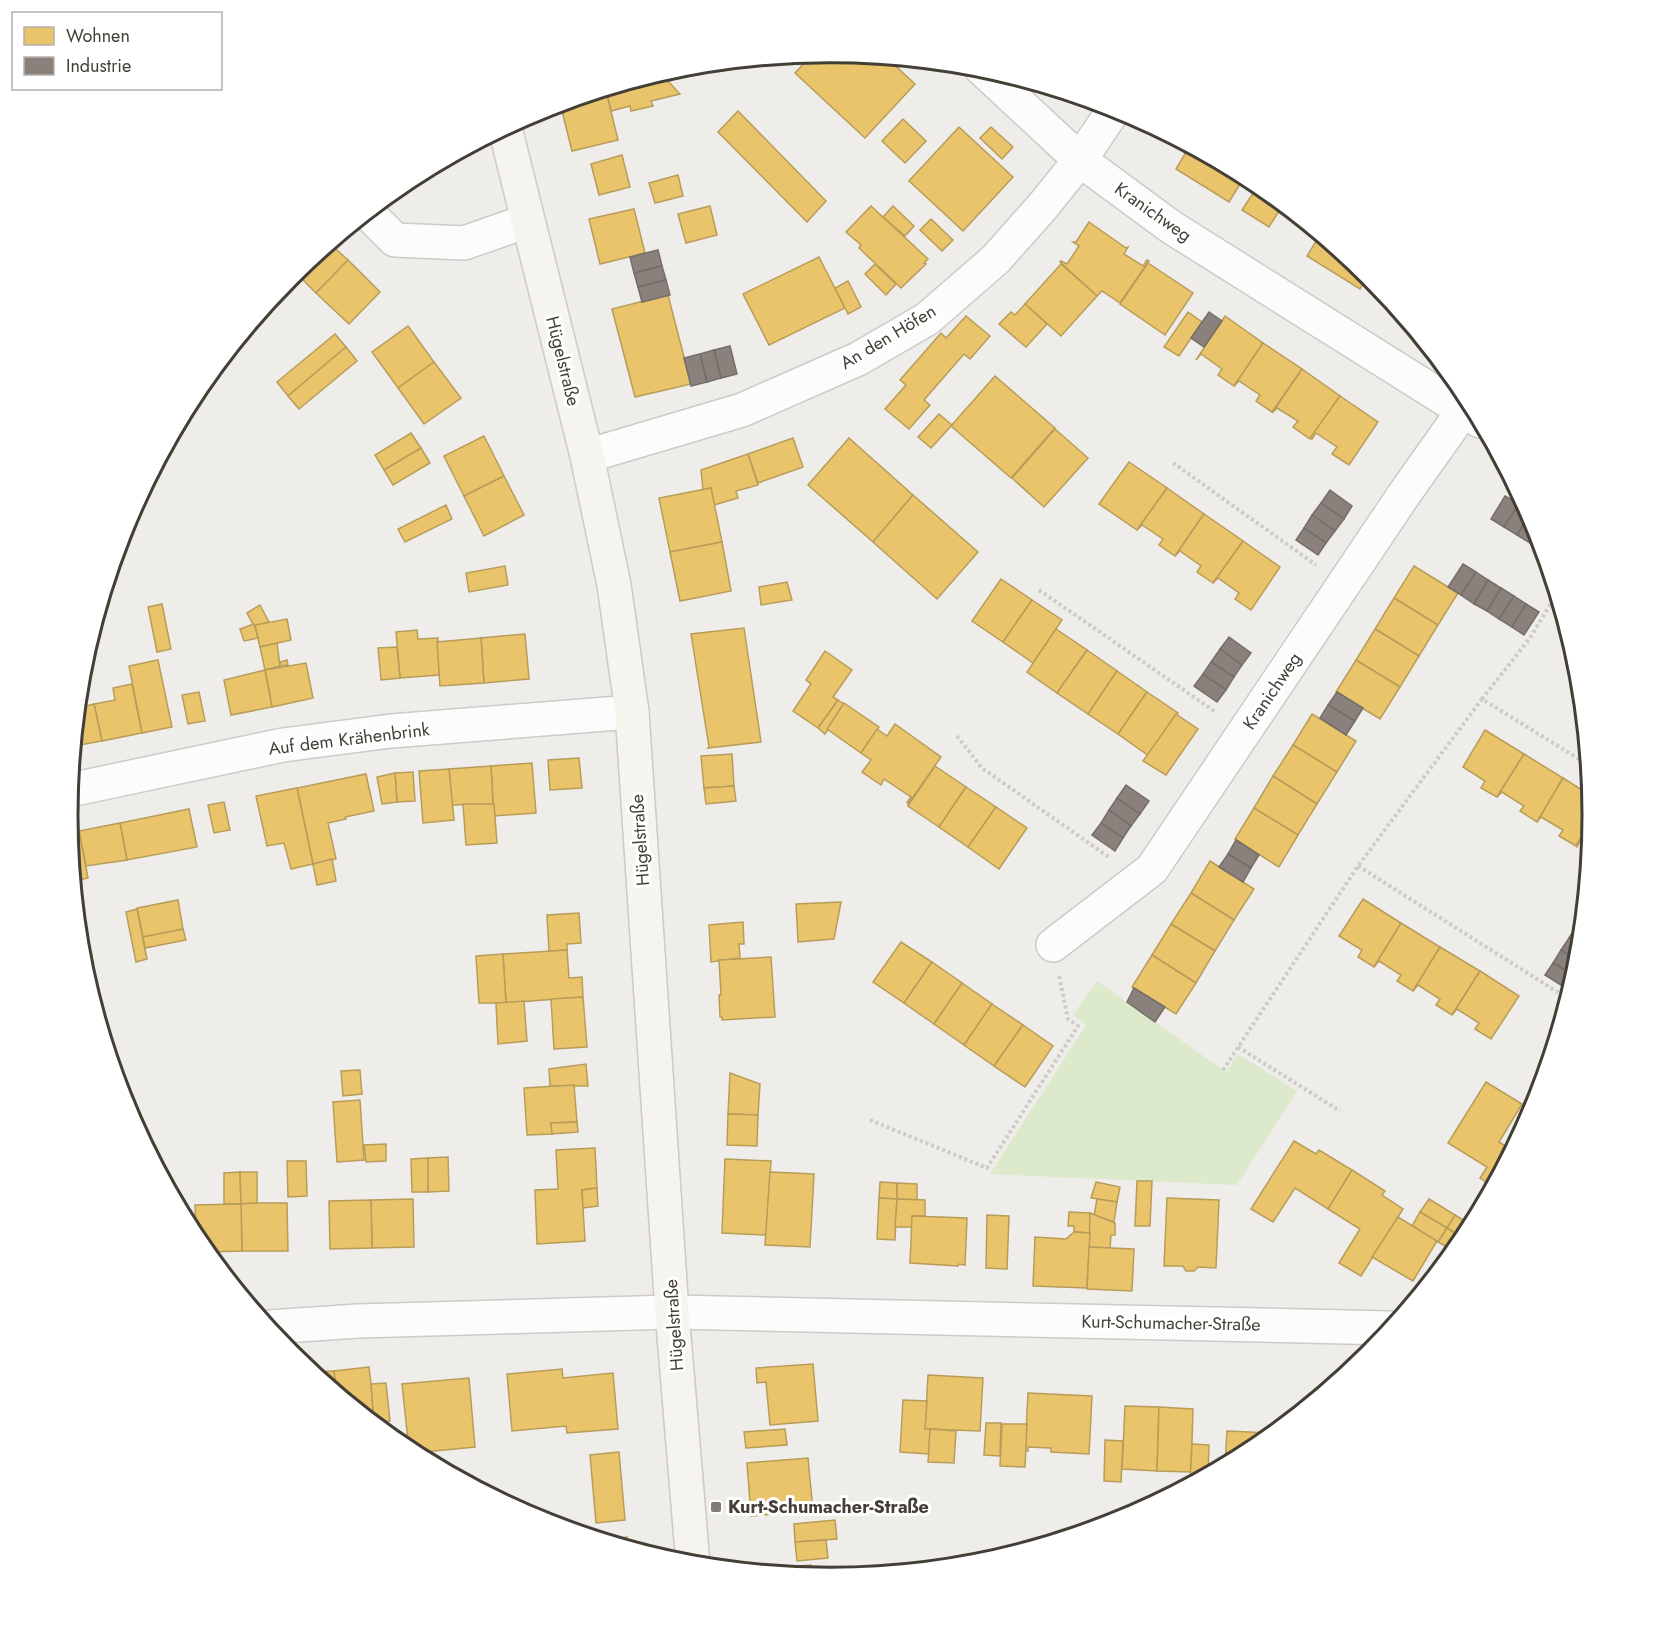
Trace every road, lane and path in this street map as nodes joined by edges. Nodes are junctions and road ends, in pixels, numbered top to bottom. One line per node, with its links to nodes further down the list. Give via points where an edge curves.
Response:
1 (996, 82): 4 (street, Kranichweg)
2 (1109, 117): 4 (street, An den Höfen)
3 (507, 136): 6 (street, Hügelstraße)
4 (1080, 160): 7 (street, Kranichweg, via 1171,227); 9 (street, An den Höfen, via 996,259 927,319 858,359 742,410)
5 (373, 218): 6 (street, via 395,240 464,243)
6 (527, 220): 9 (street, Hügelstraße)
7 (1464, 412)
8 (1469, 419): 11 (street, Kranichweg)
9 (587, 456): 15 (street, Hügelstraße, via 614,585)
10 (1173, 463): 11 (path)
11 (1344, 584): 16 (street, Kranichweg)
12 (1039, 590): 16 (path)
13 (1551, 603): 14 (path, via 1530,638)
14 (1482, 699): 18 (path); 20 (path)
15 (632, 712): 19 (street, Auf dem Krähenbrink, via 391,731 283,745); 28 (street, Hügelstraße)
16 (1244, 732): 21 (street, Kranichweg, via 1152,869)
17 (957, 736): 21 (path, via 982,768)
18 (1579, 759)
19 (79, 788)
20 (1358, 866): 23 (path); 24 (path)
21 (1140, 879): 22 (street, Kranichweg)
22 (1053, 945): 27 (path, via 1068,1019 1078,1026 987,1168)
23 (1560, 993)
24 (1238, 1047): 25 (path); 26 (path)
25 (1223, 1070)
26 (1340, 1111)
27 (870, 1120)
28 (672, 1312): 29 (street, Kurt-Schumacher-Straße); 30 (street, Kurt-Schumacher-Straße); 31 (street, Hügelstraße)
29 (279, 1326)
30 (1380, 1328)
31 (692, 1555)

